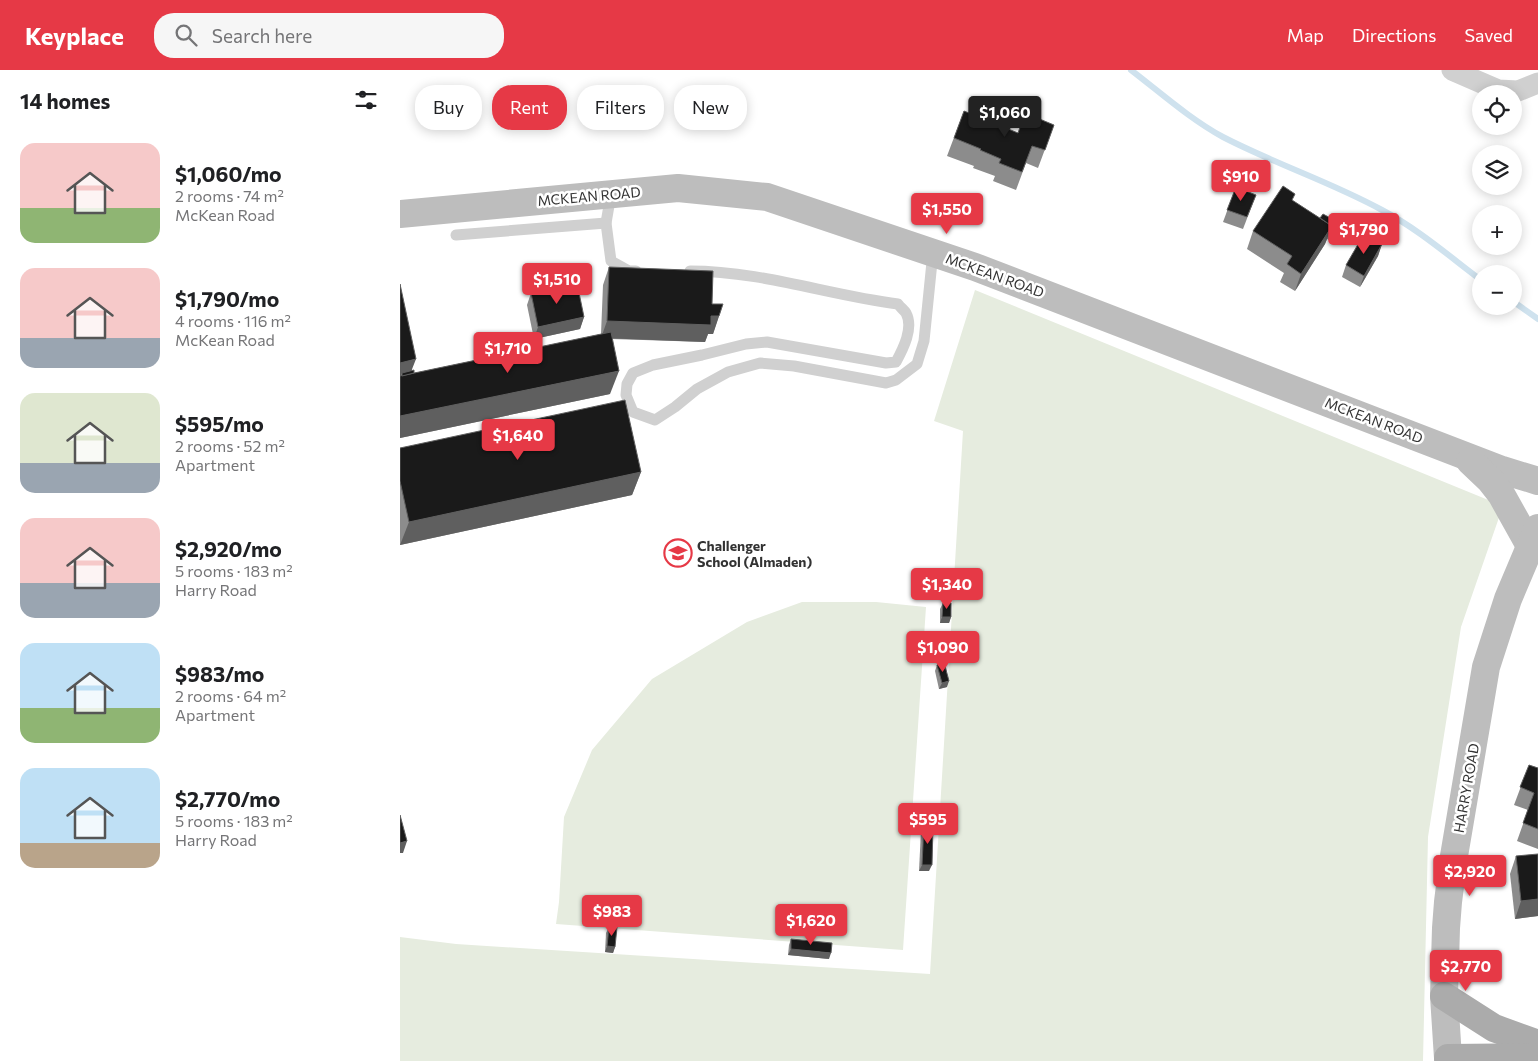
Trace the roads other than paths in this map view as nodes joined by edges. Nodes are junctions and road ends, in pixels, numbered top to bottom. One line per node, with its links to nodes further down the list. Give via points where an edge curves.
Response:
1 (1452, 70): 2 (street, via 1498,90 1518,91)
2 (1538, 84)
3 (611, 194): 4 (main road, MCKEAN ROAD); 5 (lane); 7 (main road, MCKEAN ROAD, via 678,188 767,197)
4 (400, 214)
5 (606, 223): 6 (lane); 8 (lane, via 611,262 629,271)
6 (456, 235)
7 (934, 252): 9 (lane, via 922,349 917,364 896,380 886,383 760,363 728,372 697,389 655,420 633,412 626,395 633,373 652,365 767,342 886,363 896,362 905,347 906,313 898,304 772,279 710,271); 10 (main road, MCKEAN ROAD)
8 (644, 271)
9 (680, 271)
10 (1463, 455): 11 (main road, MCKEAN ROAD); 12 (main road, via 1490,480)
11 (1538, 481)
12 (1534, 537): 13 (main road, HARRY ROAD, via 1508,599 1486,667 1449,892)
13 (1444, 996): 14 (main road, via 1494,1028); 15 (main road, HARRY ROAD, via 1448,1058)
14 (1538, 1044)
15 (1538, 1058)

